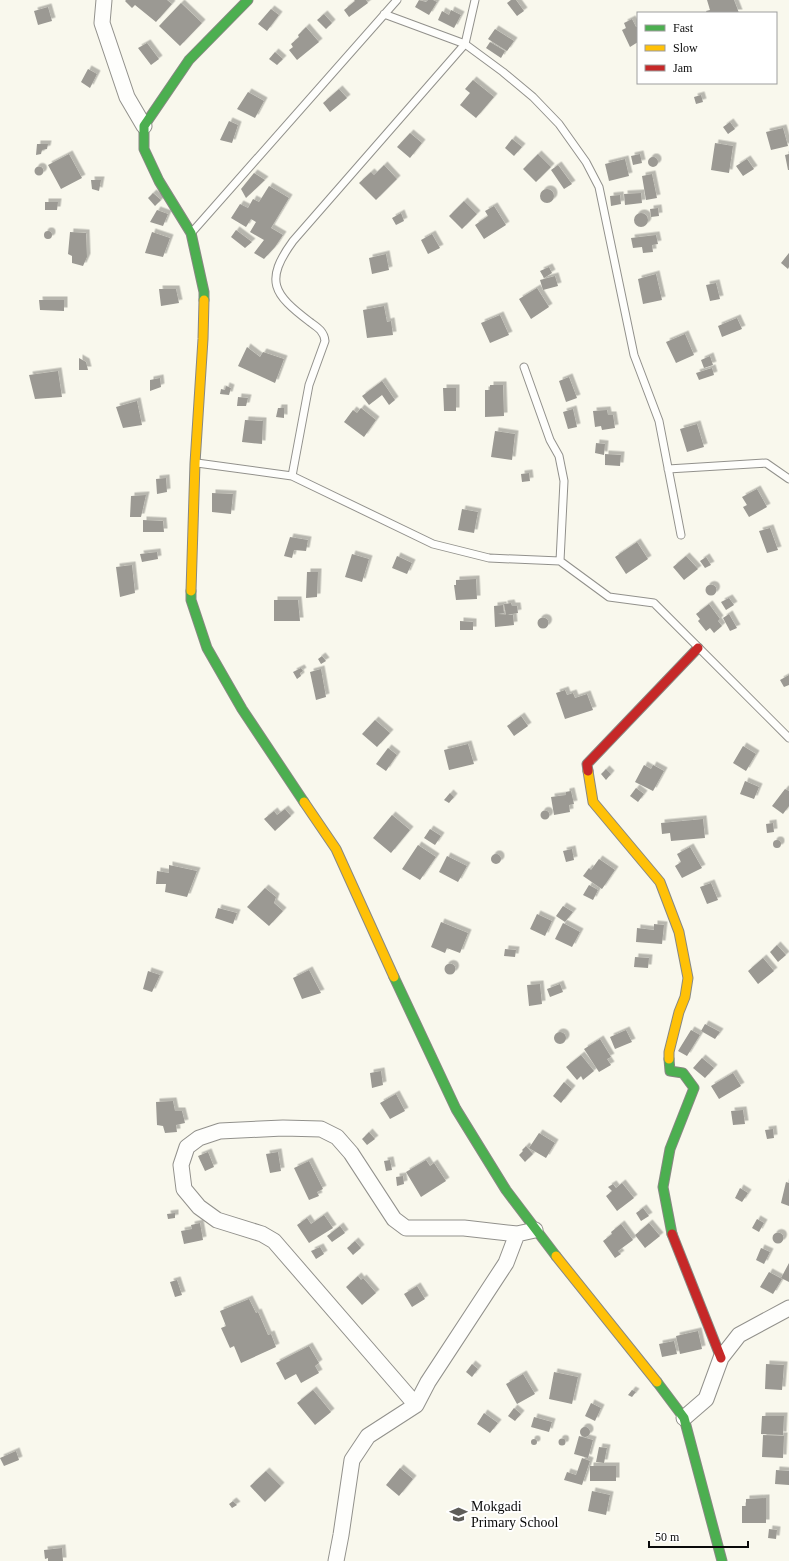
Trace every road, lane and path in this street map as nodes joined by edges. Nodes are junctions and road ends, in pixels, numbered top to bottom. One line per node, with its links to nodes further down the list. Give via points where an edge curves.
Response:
1 (104, 0): 7 (street, via 102,23 127,97)
2 (248, 0): 7 (street, via 189,60)
3 (397, 0): 5 (lane)
4 (475, 0): 6 (lane)
5 (384, 14): 6 (lane); 8 (lane)
6 (465, 44): 11 (lane, via 504,72 549,113 586,162 599,187 634,355 659,421); 12 (lane, via 293,241 277,266 276,289 281,297 319,329 324,337 309,385)
7 (144, 126): 8 (street, via 144,149 159,181)
8 (191, 234): 10 (street, via 204,292)
9 (524, 368): 15 (lane, via 550,440 559,456 563,475)
10 (195, 463): 12 (lane); 18 (street, via 191,600 207,648 242,709 336,849 456,1109 506,1190)
11 (668, 469): 13 (lane, via 766,464); 14 (lane)
12 (292, 476): 15 (lane, via 433,544 489,558)
13 (789, 479)
14 (681, 535)
15 (560, 561): 16 (lane, via 609,597 654,603)
16 (698, 648): 17 (lane); 21 (street, via 587,764 593,802 660,882 679,932 688,978 669,1052 669,1067 670,1071 683,1073 694,1088 670,1149 663,1187 671,1232)
17 (789, 738)
18 (535, 1230): 19 (street); 23 (street, via 647,1368)
19 (517, 1234): 22 (street, via 506,1262); 22 (street, via 464,1228 406,1228 394,1219 337,1137 321,1129 220,1131 199,1138 187,1147 181,1165 184,1189 199,1207 217,1220 262,1234 274,1241)
20 (789, 1308): 21 (street, via 739,1335)
21 (721, 1358): 23 (street, via 706,1399)
22 (416, 1405): 24 (street, via 368,1436 352,1460)
23 (684, 1418): 25 (street)
24 (336, 1561)
25 (722, 1561)

